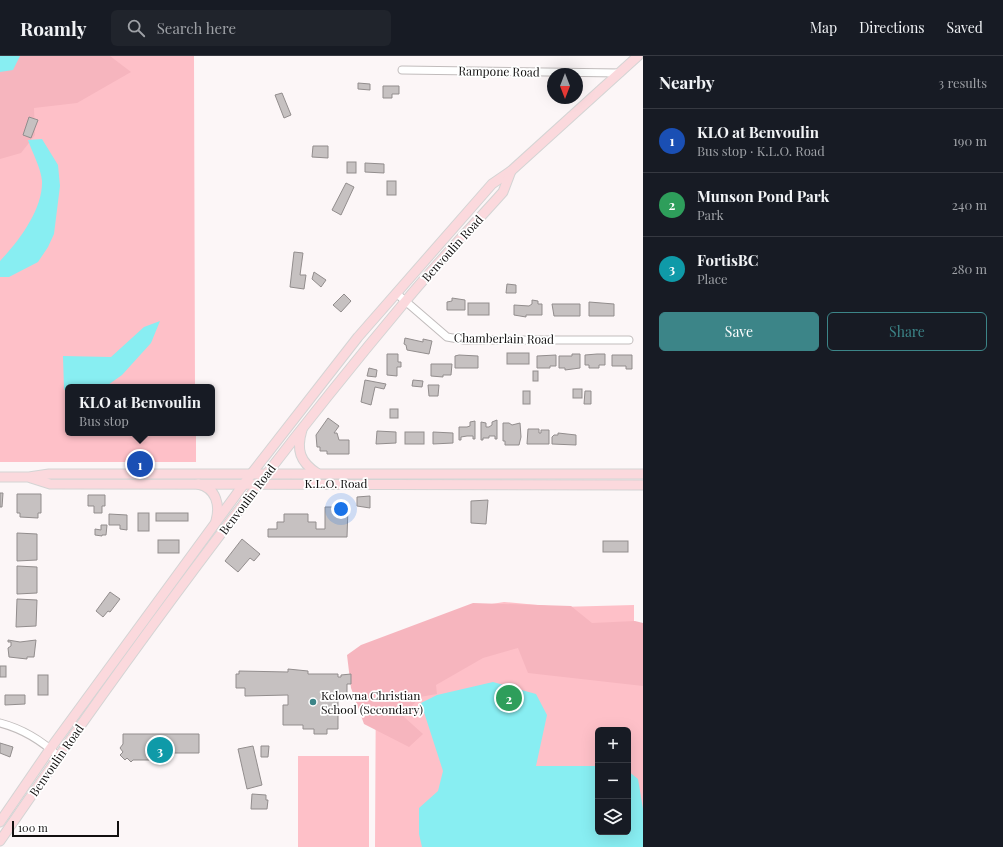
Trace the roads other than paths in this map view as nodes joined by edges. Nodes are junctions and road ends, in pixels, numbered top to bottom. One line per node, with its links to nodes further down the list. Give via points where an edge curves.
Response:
1 (638, 56): 3 (main road, Benvoulin Road)
2 (402, 70): 3 (street, Rampone Road)
3 (620, 73): 4 (main road, Benvoulin Road)
4 (511, 171): 5 (main road, Benvoulin Road, via 492,184); 6 (main road, Benvoulin Road, via 503,192)
5 (396, 293): 6 (street, Chamberlain Road); 9 (main road, Benvoulin Road, via 358,337)
6 (405, 302): 7 (street, Chamberlain Road, via 447,337 458,339); 8 (main road, Benvoulin Road)
7 (629, 340)
8 (303, 427): 10 (main road, Benvoulin Road); 11 (main road, via 299,439 299,455 308,467)
9 (252, 473): 10 (main road, K.L.O. Road); 14 (main road, K.L.O. Road, via 49,474); 16 (main road, Benvoulin Road)
10 (266, 473): 11 (main road, K.L.O. Road); 17 (main road, Benvoulin Road)
11 (318, 473): 12 (main road, K.L.O. Road)
12 (643, 474)
13 (0, 477): 14 (main road, K.L.O. Road)
14 (30, 477): 15 (main road, K.L.O. Road, via 50,484)
15 (195, 483): 16 (main road, K.L.O. Road); 19 (main road, via 208,488 216,499 218,508)
16 (246, 483): 17 (main road, K.L.O. Road); 19 (main road, Benvoulin Road)
17 (258, 483): 18 (main road, K.L.O. Road); 22 (main road, Benvoulin Road)
18 (643, 485)
19 (215, 525): 21 (main road, Benvoulin Road)
20 (0, 724): 21 (street, via 14,727 40,740)
21 (50, 749): 22 (street); 23 (main road, Benvoulin Road)
22 (58, 756): 24 (main road, Benvoulin Road)
23 (0, 822)
24 (0, 841)

